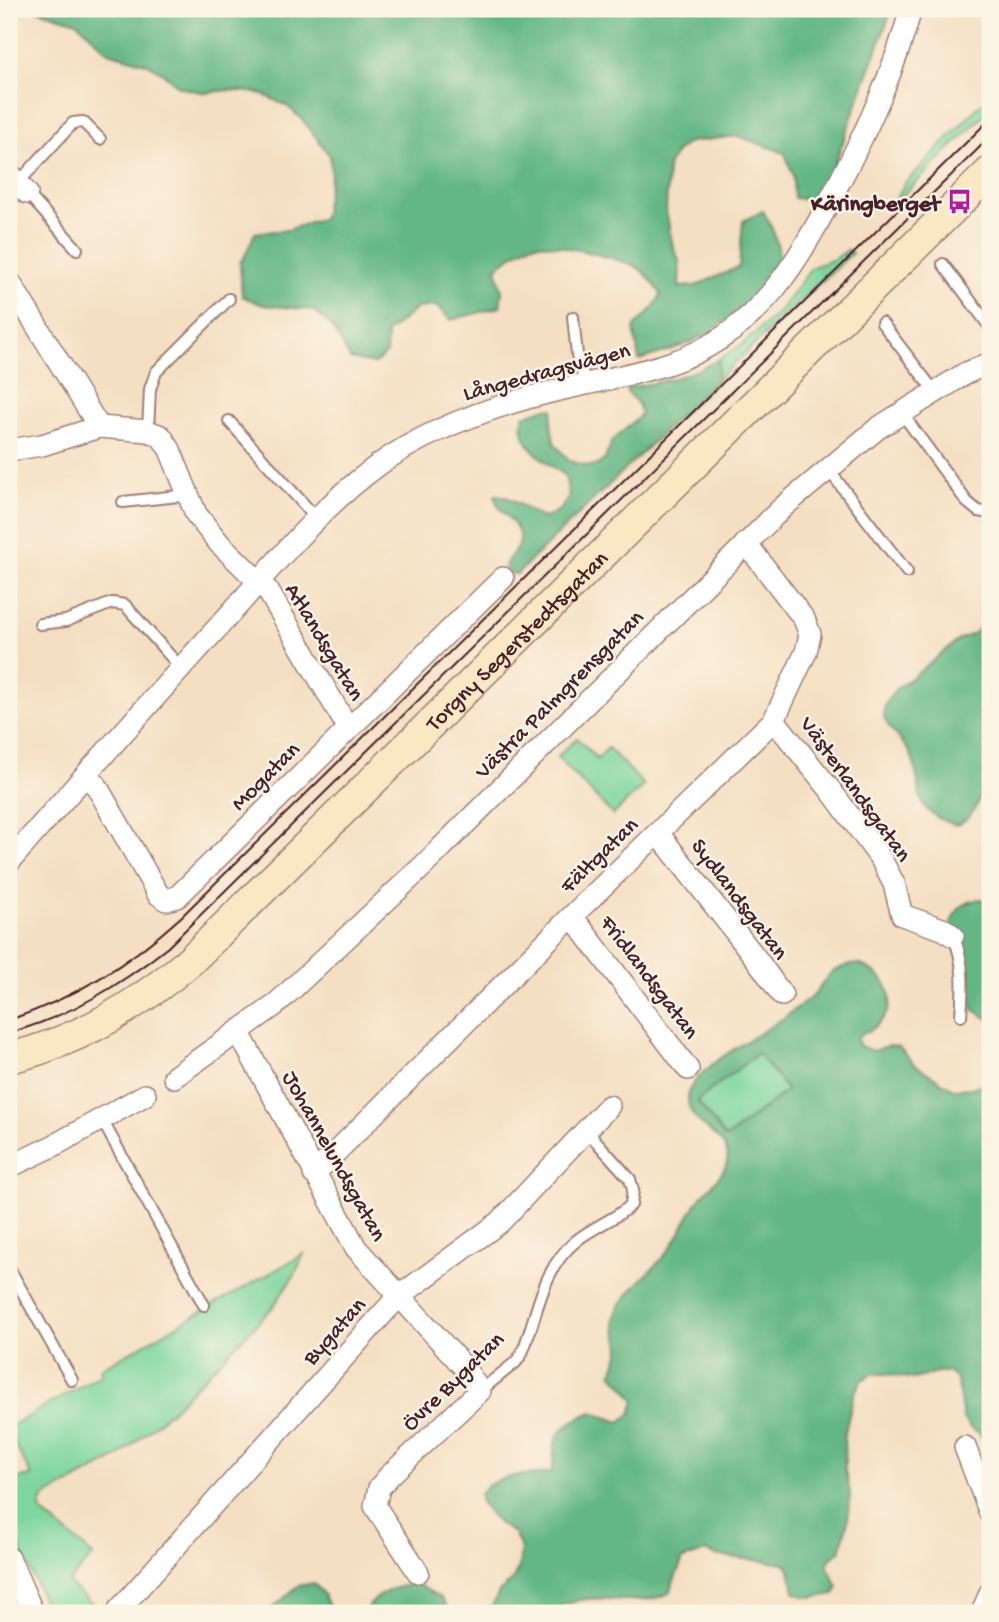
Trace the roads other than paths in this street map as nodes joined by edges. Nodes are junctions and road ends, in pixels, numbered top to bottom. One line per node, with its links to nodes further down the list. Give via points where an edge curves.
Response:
1 (911, 9): 13 (street, Långedragsvägen, via 870,126 802,252 763,304 693,354)
2 (100, 139): 4 (lane, via 83,122 73,123)
3 (990, 174): 41 (street, Torgny Segerstedtsgatan, via 190,961 110,1018)
4 (18, 183): 5 (lane)
5 (77, 249)
6 (943, 264): 11 (lane)
7 (9, 281): 17 (street)
8 (229, 299): 18 (lane, via 156,372 150,390)
9 (573, 317): 13 (lane)
10 (882, 323): 14 (lane)
11 (990, 327)
12 (990, 363): 14 (street, Västra Palmgrensgatan)
13 (586, 385): 24 (street, Långedragsvägen, via 457,422 398,452)
14 (935, 392): 15 (street, Västra Palmgrensgatan)
15 (901, 412): 20 (street, Västra Palmgrensgatan); 23 (lane, via 967,502)
16 (229, 421): 24 (lane)
17 (99, 427): 18 (street); 19 (street)
18 (148, 431): 21 (street, Atlandsgatan, via 166,442)
19 (9, 450)
20 (828, 469): 25 (street, Västra Palmgrensgatan); 26 (lane)
21 (188, 495): 22 (lane); 28 (street, Atlandsgatan, via 202,523)
22 (123, 502)
23 (990, 513)
24 (316, 518): 28 (street, Långedragsvägen)
25 (746, 542): 31 (street, Fältgatan, via 804,619 810,634); 40 (street, Västra Palmgrensgatan, via 423,866 274,1006)
26 (907, 572)
27 (503, 578): 32 (street, Mogatan)
28 (258, 582): 30 (street, Långedragsvägen); 32 (street, Atlandsgatan, via 268,591)
29 (40, 624): 30 (lane, via 66,621 112,603 125,604)
30 (180, 667): 33 (street, Långedragsvägen)
31 (774, 720): 34 (street, Fältgatan); 37 (street, Västerlandsgatan, via 881,859 902,915)
32 (348, 728): 33 (street, Mogatan, via 172,900 158,894)
33 (86, 775): 35 (street, Långedragsvägen)
34 (658, 833): 36 (street, Fältgatan); 38 (street, Sydlandsgatan)
35 (9, 862)
36 (572, 916): 42 (street, Fridlandsgatan); 49 (street, Fältgatan)
37 (953, 936): 39 (lane, via 962,976)
38 (782, 995)
39 (961, 1016)
40 (239, 1033): 43 (street, Västra Palmgrensgatan); 49 (street, Johannelundsgatan)
41 (9, 1058)
42 (688, 1069)
43 (174, 1077)
44 (145, 1095): 46 (street)
45 (608, 1106): 47 (street, Bygatan)
46 (102, 1120): 48 (street); 52 (lane)
47 (586, 1131): 51 (street, Bygatan, via 500,1222); 54 (lane, Övre Bygatan, via 630,1179 631,1205 583,1235 561,1256 550,1272 522,1353)
48 (9, 1167)
49 (314, 1174): 51 (street, Johannelundsgatan, via 356,1248)
50 (9, 1268): 53 (lane)
51 (401, 1296): 54 (street, Johannelundsgatan); 60 (street, Bygatan)
52 (204, 1305)
53 (72, 1380)
54 (480, 1391): 58 (street, Övre Bygatan, via 389,1476 375,1498 377,1513)
55 (965, 1447): 56 (street)
56 (990, 1513)
57 (9, 1558): 61 (street)
58 (418, 1572)
59 (990, 1593): 62 (street)
60 (118, 1611)
61 (33, 1613)
62 (982, 1613)

